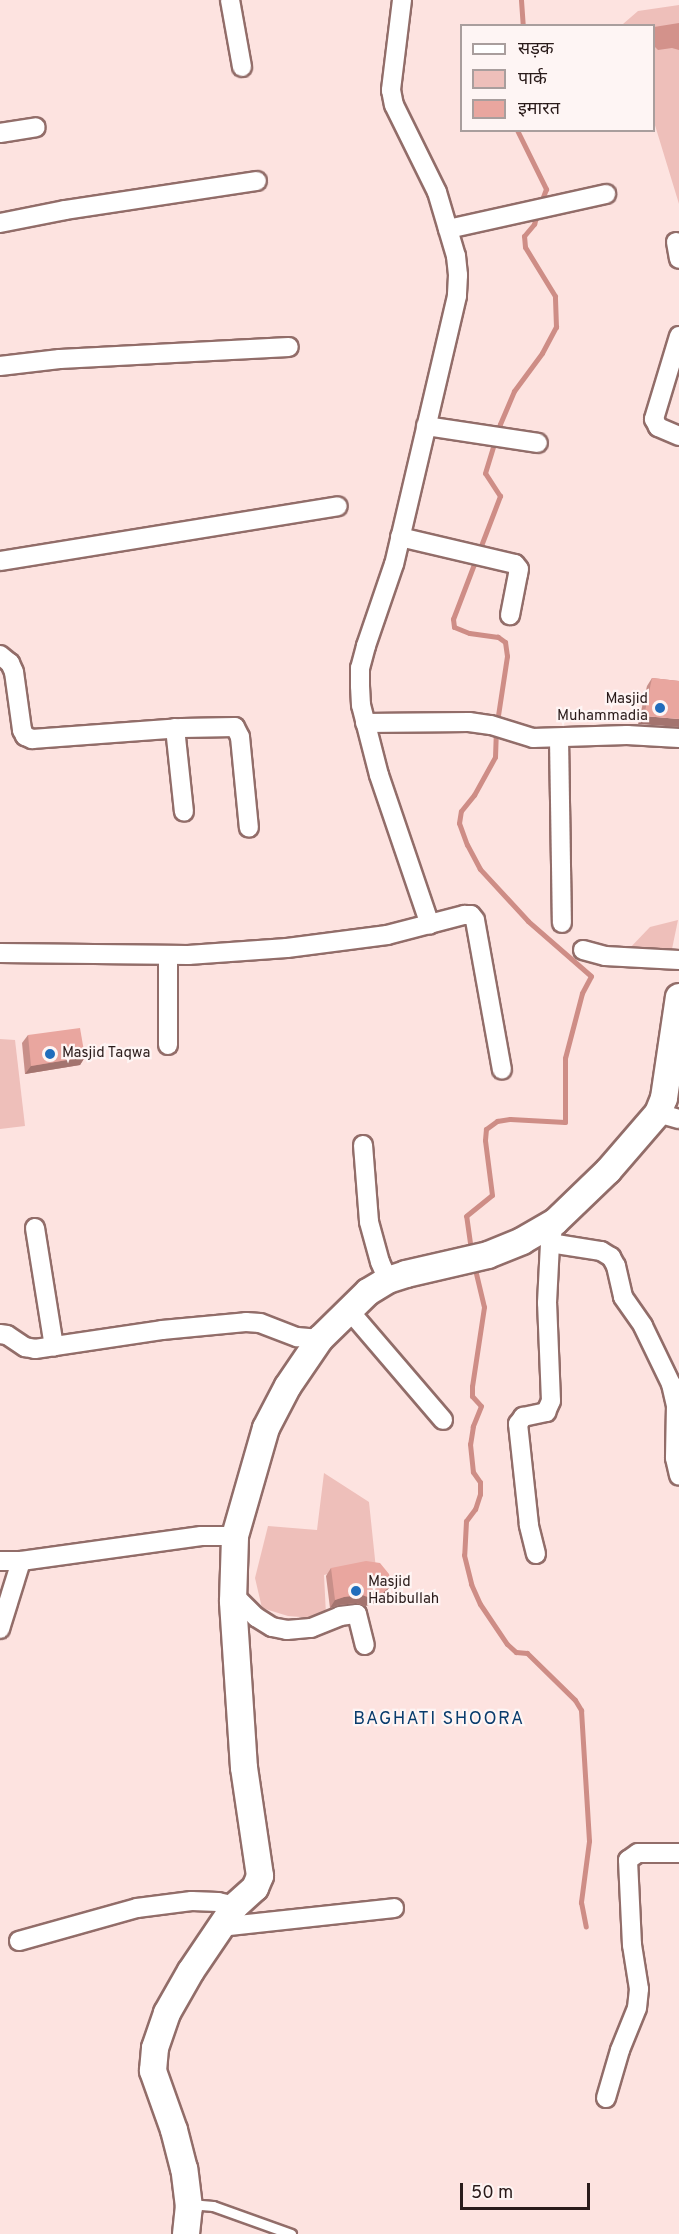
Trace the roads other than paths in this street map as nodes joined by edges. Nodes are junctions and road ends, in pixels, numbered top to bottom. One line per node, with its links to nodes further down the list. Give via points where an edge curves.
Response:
1 (230, 0): 3 (street)
2 (402, 0): 9 (street, via 391,90 394,105 431,177)
3 (242, 67)
4 (36, 127): 5 (street)
5 (0, 134)
6 (257, 182): 8 (street)
7 (606, 194): 9 (street)
8 (0, 223)
9 (448, 229): 13 (street, via 456,256 457,296)
10 (679, 336): 14 (street, via 654,419 658,427)
11 (289, 347): 12 (street, via 60,359)
12 (0, 366)
13 (426, 426): 15 (street); 17 (street)
14 (679, 436)
15 (538, 443)
16 (338, 506): 18 (street)
17 (400, 537): 19 (street, via 515,564 519,569); 21 (street, via 360,668)
18 (0, 561)
19 (510, 615)
20 (0, 656): 22 (street, via 14,672 21,730 32,739)
21 (365, 723): 23 (street, via 468,722 533,738); 28 (street, via 395,827)
22 (175, 728): 25 (street); 26 (street, via 235,727 240,737)
23 (559, 738): 24 (street); 27 (street)
24 (679, 738)
25 (184, 812)
26 (249, 828)
27 (562, 923)
28 (430, 925): 31 (street, via 341,942); 35 (street, via 464,915 475,920)
29 (583, 950): 32 (street, via 605,956)
30 (0, 953): 31 (street)
31 (168, 955): 34 (street)
32 (679, 960)
33 (679, 997): 36 (street, via 664,1098)
34 (168, 1045)
35 (502, 1070)
36 (669, 1116): 39 (street, via 608,1171)
37 (363, 1145): 40 (street, via 369,1222)
38 (35, 1228): 44 (street)
39 (552, 1233): 40 (street, via 473,1259); 46 (street, via 602,1251 616,1266 623,1298 643,1326 671,1383 676,1405 675,1458); 48 (street, via 547,1339 551,1401 546,1412 523,1417 518,1424)
40 (388, 1280): 41 (street)
41 (348, 1310): 43 (street); 45 (street)
42 (0, 1334): 44 (street, via 25,1347)
43 (320, 1339): 44 (street, via 297,1337 246,1322); 47 (street, via 266,1428)
44 (54, 1346)
45 (443, 1420)
46 (679, 1476)
47 (235, 1536): 50 (street, via 201,1536); 51 (street)
48 (536, 1554)
49 (0, 1561): 50 (street)
50 (21, 1561): 52 (street)
51 (233, 1594): 53 (street, via 256,1617 272,1627 287,1630 310,1628 357,1614); 55 (street, via 244,1768 260,1864 255,1888)
52 (0, 1629)
53 (365, 1645)
54 (679, 1853): 59 (street, via 638,1853 628,1860 632,1945 639,1989 637,2008)
55 (235, 1906): 57 (street); 58 (street, via 192,1901 137,1908)
56 (393, 1908): 57 (street)
57 (220, 1928): 60 (street, via 167,2013 155,2048 153,2072 174,2130)
58 (19, 1941)
59 (606, 2098)
60 (188, 2204): 61 (street); 62 (lane, via 213,2206)
61 (186, 2234)
62 (291, 2234)

